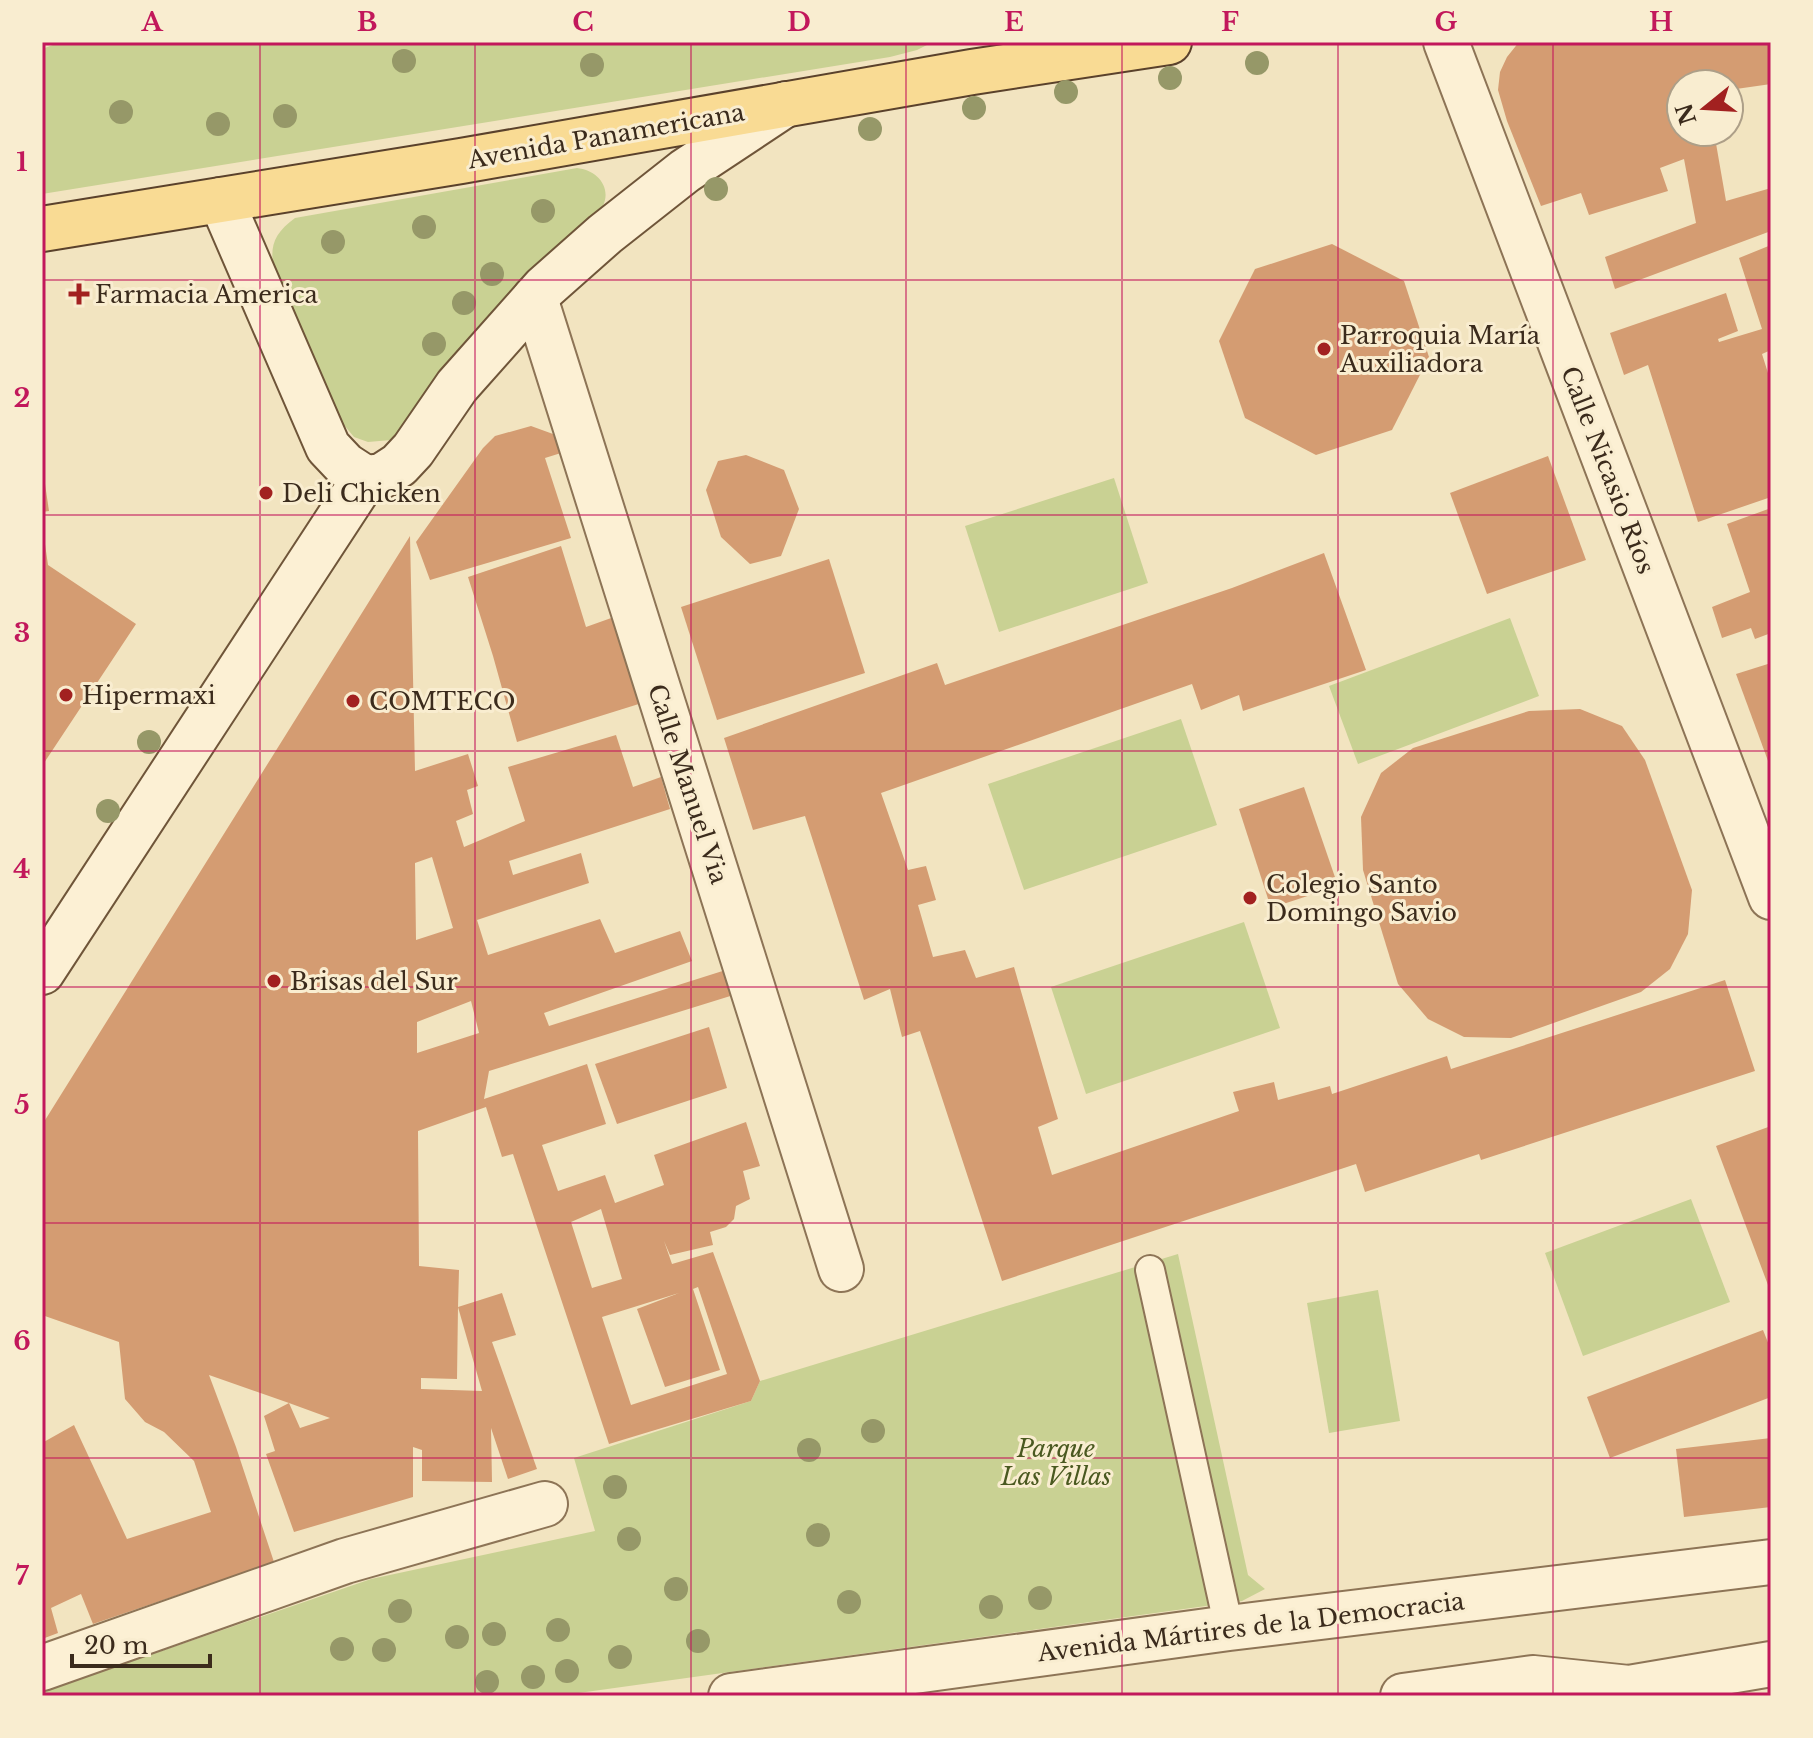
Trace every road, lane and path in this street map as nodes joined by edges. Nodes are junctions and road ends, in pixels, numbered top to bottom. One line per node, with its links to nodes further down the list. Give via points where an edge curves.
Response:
1 (1169, 42): 3 (main road, Avenida Panamericana)
2 (1446, 42): 9 (street, Calle Nicasio Ríos)
3 (982, 57): 4 (main road, Avenida Panamericana)
4 (786, 104): 5 (main road, Avenida Panamericana); 7 (street, via 685,171)
5 (221, 200): 6 (main road, Avenida Panamericana); 8 (street, via 328,447)
6 (42, 229)
7 (535, 298): 8 (street, via 457,386 399,465 382,476); 11 (street, Calle Manuel Via)
8 (365, 478): 10 (street)
9 (1771, 897)
10 (42, 972)
11 (841, 1269)
12 (1150, 1270): 15 (lane)
13 (545, 1504): 17 (street, via 345,1561)
14 (1771, 1562): 15 (street, Avenida Mártires de la Democracia)
15 (1229, 1628): 20 (street, Avenida Mártires de la Democracia)
16 (1771, 1664): 19 (street)
17 (42, 1668)
18 (1534, 1687): 19 (street); 21 (street)
19 (1624, 1692)
20 (731, 1696)
21 (1403, 1696)

